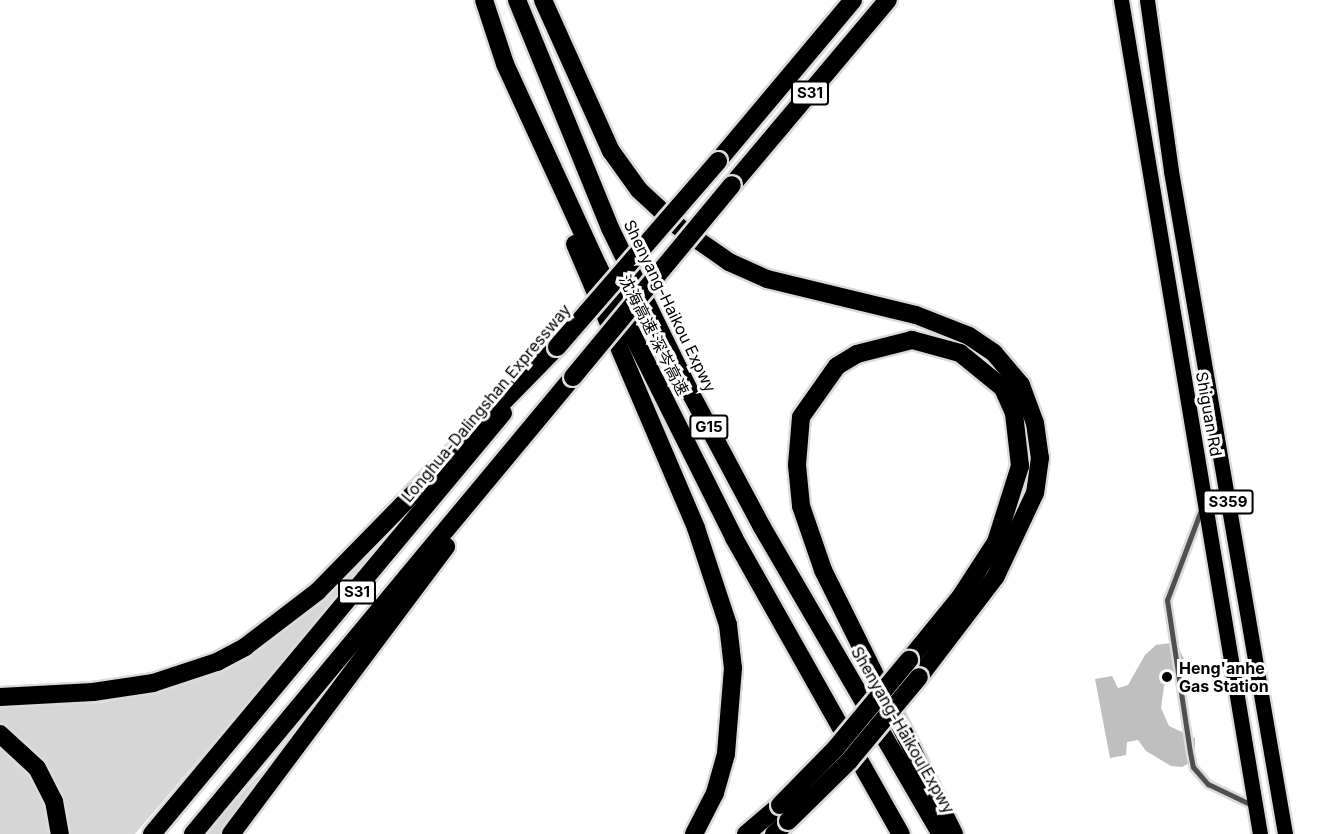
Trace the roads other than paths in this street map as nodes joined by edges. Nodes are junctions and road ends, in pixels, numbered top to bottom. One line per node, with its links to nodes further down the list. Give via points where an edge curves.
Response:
1 (484, 0): 8 (highway, 沈海高速 深岑高速 / G15)
2 (517, 0): 26 (highway, Shenyang-Haikou Expwy / G15, via 610,228 691,394 762,527)
3 (543, 0): 17 (highway, bridge, via 611,151 639,190 679,226 729,262 767,279 916,315 969,336 994,353 1021,385 1035,423 1040,458 1035,493 996,576 849,761)
4 (854, 0): 9 (highway, Longhua-Dalingshan Expressway / S31, bridge)
5 (888, 0): 10 (highway, S31, bridge)
6 (1121, 0): 11 (main road, Shiguan Rd / S359)
7 (1147, 0): 12 (main road, Shiguan Rd / S359)
8 (505, 64): 22 (highway, via 524,131 696,528 728,625 734,668 726,754 715,793); 25 (highway, 沈海高速 深岑高速 / G15, via 598,266 734,538)
9 (557, 347): 14 (highway, via 317,592 245,647 218,662 153,683 93,692); 19 (highway, Longhua-Dalingshan Expressway / S31)
10 (518, 445): 20 (highway, S31); 21 (highway, via 435,563)
11 (1205, 500): 13 (main road, Shiguan Rd / S359); 16 (lane, via 1170,590 1167,615 1193,767 1208,784)
12 (1256, 670): 13 (main road); 29 (main road, Shiguan Rd / S359)
13 (1234, 674): 16 (main road, Shiguan Rd / S359)
14 (0, 697)
15 (0, 734): 18 (highway, via 37,768 54,801)
16 (1256, 807): 28 (main road, Shiguan Rd / S359)
17 (784, 813): 23 (highway); 24 (highway); 27 (highway, bridge, via 836,749 909,660 961,596 996,542 1020,466 1014,413 1003,388 960,353 912,340 867,350 837,366 801,417 797,465 801,506 823,570)
18 (60, 834)
19 (153, 834)
20 (193, 834)
21 (231, 834)
22 (694, 834)
23 (746, 834)
24 (774, 834)
25 (901, 834)
26 (941, 834)
27 (954, 834)
28 (1260, 834)
29 (1285, 834)

